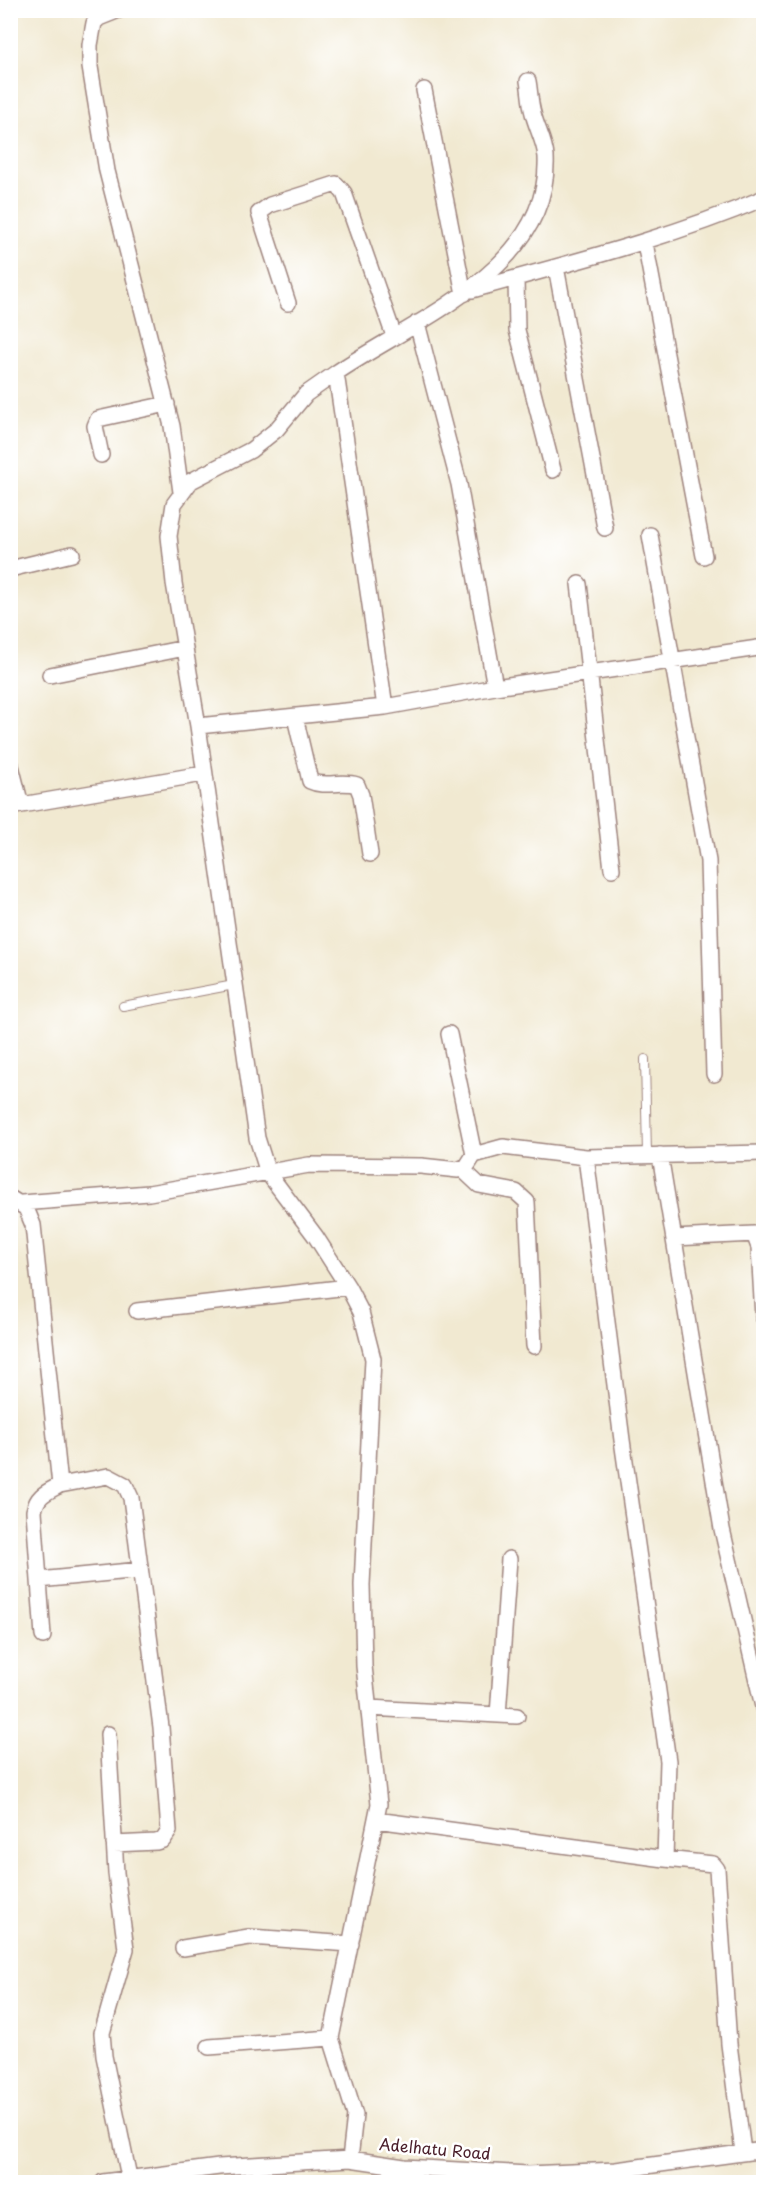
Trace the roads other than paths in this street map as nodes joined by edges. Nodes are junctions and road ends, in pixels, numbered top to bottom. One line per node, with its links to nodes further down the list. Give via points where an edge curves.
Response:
1 (118, 10): 13 (street, via 99,18 91,30 90,67 107,171)
2 (528, 81): 8 (street, via 532,112 546,154 533,223 524,238)
3 (424, 90): 8 (street)
4 (764, 198): 5 (street)
5 (645, 243): 6 (street); 20 (street)
6 (556, 267): 7 (street); 17 (street)
7 (516, 278): 8 (street); 15 (street, via 517,330)
8 (468, 292): 10 (street)
9 (288, 303): 11 (street, via 259,213 270,205 336,184 344,193)
10 (417, 323): 11 (street); 28 (street, via 459,484)
11 (394, 336): 12 (street)
12 (336, 373): 16 (street, via 306,394 276,430 251,450 191,481); 29 (street)
13 (167, 404): 14 (street, via 98,419 95,426); 16 (street)
14 (101, 455)
15 (553, 470)
16 (181, 492): 23 (street, via 174,504 170,536)
17 (605, 528)
18 (650, 535): 25 (street)
19 (72, 554): 21 (street)
20 (704, 556)
21 (10, 568)
22 (579, 584): 26 (street)
23 (185, 648): 27 (street); 31 (street)
24 (758, 648): 25 (street)
25 (672, 662): 26 (street); 41 (street, via 704,825 710,878)
26 (590, 672): 28 (street); 36 (street)
27 (50, 675)
28 (495, 687): 29 (street)
29 (385, 707): 30 (street)
30 (295, 717): 31 (street); 35 (street, via 309,781 357,785 362,795)
31 (198, 726): 33 (street)
32 (10, 762): 34 (street)
33 (203, 774): 34 (street); 37 (street)
34 (16, 806)
35 (370, 854)
36 (612, 868)
37 (234, 985): 38 (lane); 47 (street, via 257,1138)
38 (123, 1006)
39 (448, 1034): 43 (street)
40 (645, 1059): 44 (lane)
41 (714, 1074)
42 (764, 1153): 44 (street)
43 (474, 1155): 45 (street, via 503,1147); 46 (street)
44 (654, 1155): 45 (street); 49 (street)
45 (586, 1157): 66 (street, via 668,1761)
46 (462, 1169): 47 (street, via 330,1164); 53 (street, via 479,1185 516,1192 527,1202)
47 (268, 1173): 48 (street, via 150,1193); 50 (street)
48 (16, 1200): 54 (street, via 33,1225)
49 (674, 1238): 52 (street, via 754,1234 759,1247); 60 (street, via 722,1529)
50 (348, 1287): 51 (street); 59 (street, via 361,1312 373,1359 362,1585)
51 (137, 1311)
52 (763, 1317)
53 (534, 1346)
54 (60, 1485): 56 (street, via 108,1476 125,1485 131,1498); 57 (street, via 36,1502)
55 (509, 1559): 61 (street)
56 (140, 1570): 57 (street); 65 (street, via 169,1831 156,1842)
57 (39, 1580): 58 (street)
58 (43, 1636)
59 (369, 1708): 61 (street); 64 (street, via 379,1787)
60 (764, 1711)
61 (498, 1715): 62 (street)
62 (517, 1716)
63 (108, 1734): 65 (street)
64 (376, 1820): 66 (street); 67 (street)
65 (114, 1844): 76 (street, via 126,1949 102,2033)
66 (665, 1859): 72 (street, via 713,1864 717,1869 729,2044)
67 (351, 1944): 68 (street, via 261,1937); 69 (street)
68 (183, 1948)
69 (331, 2038): 70 (street); 73 (street, via 355,2115)
70 (209, 2047)
71 (764, 2150): 72 (street, Adelhatu Road)
72 (743, 2152): 75 (street, Adelhatu Road)
73 (350, 2159): 74 (street, Adelhatu Road); 76 (street, Adelhatu Road)
74 (404, 2167): 77 (street, Adelhatu Road); 79 (street)
75 (617, 2176): 77 (street, Adelhatu Road)
76 (129, 2177): 78 (street, Adelhatu Road)
77 (528, 2178)
78 (103, 2182)
79 (405, 2182)

